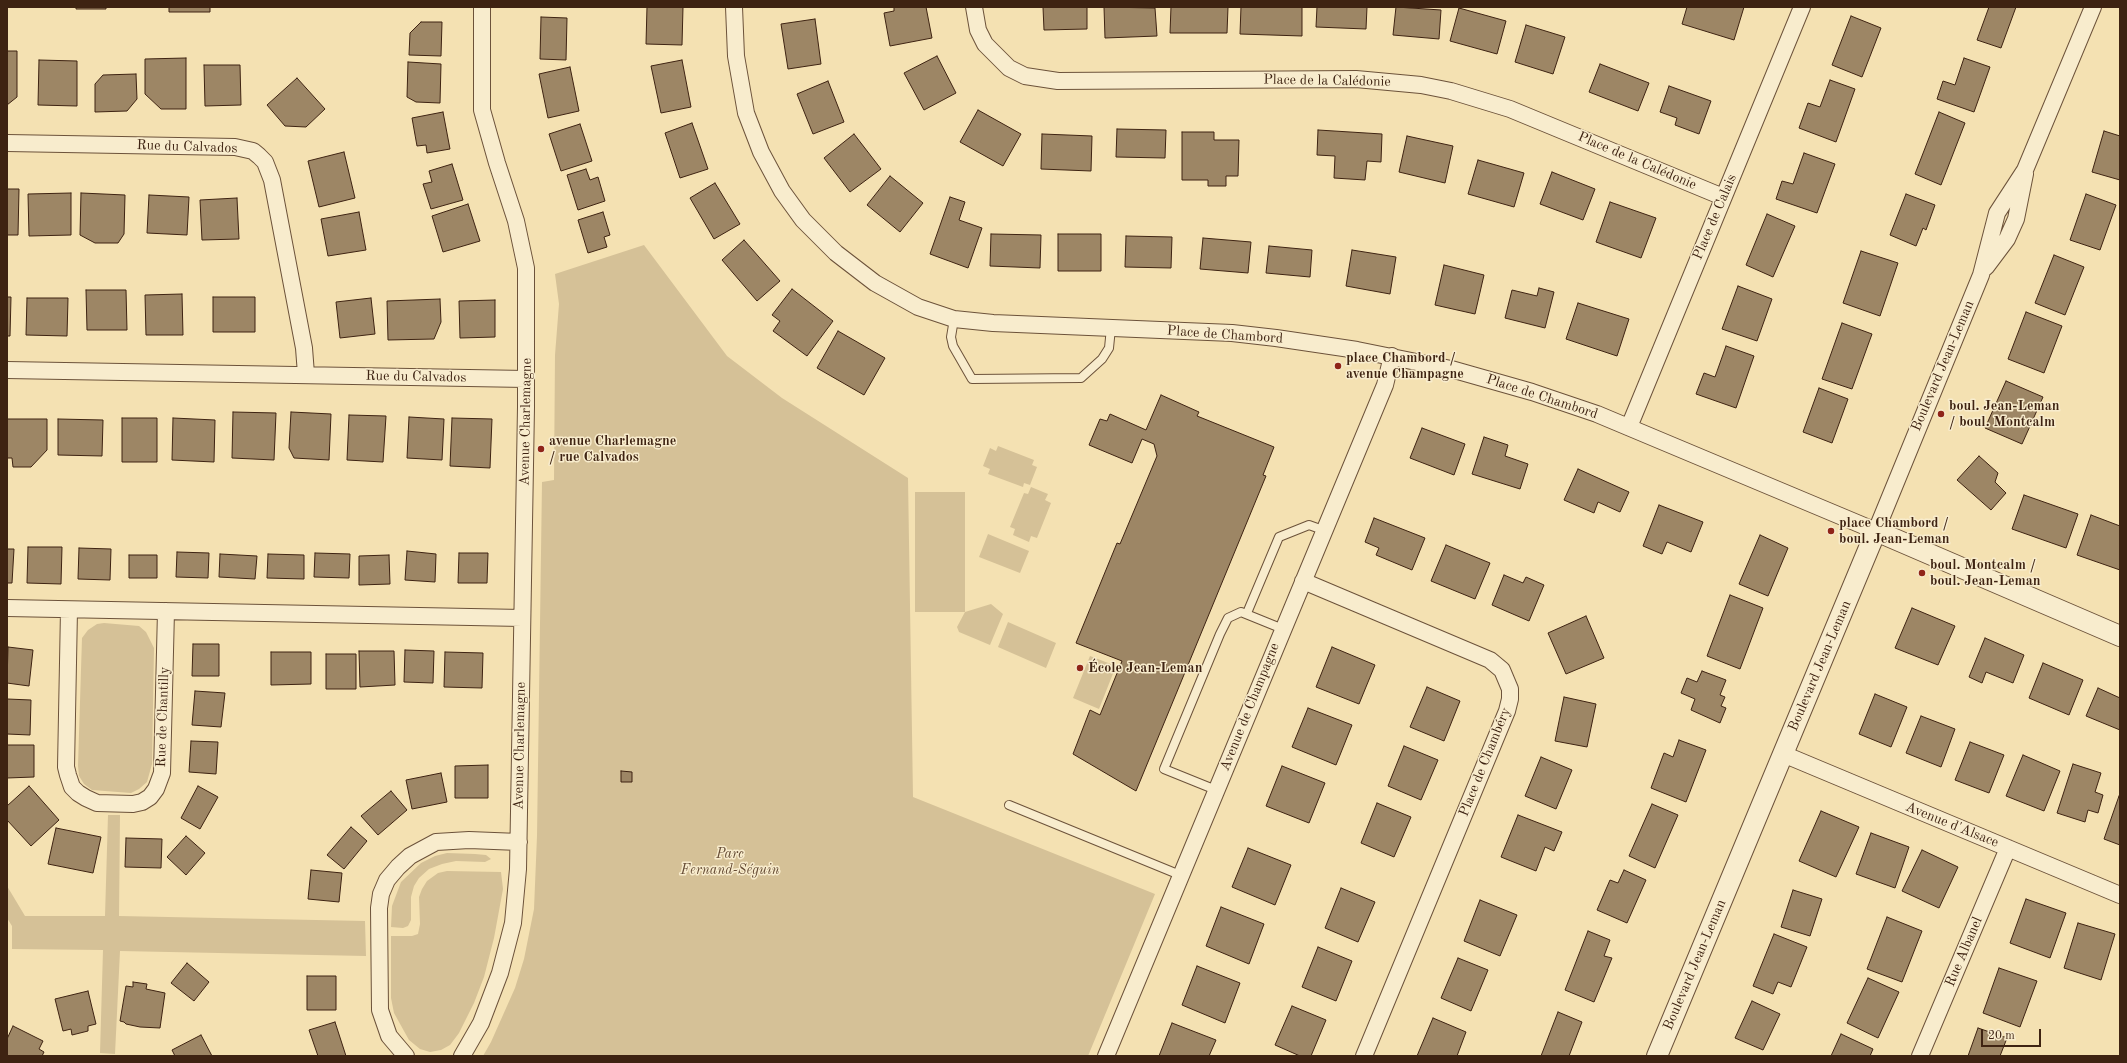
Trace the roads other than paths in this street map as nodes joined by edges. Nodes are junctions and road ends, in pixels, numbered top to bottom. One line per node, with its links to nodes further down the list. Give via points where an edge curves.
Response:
1 (482, 7): 13 (street, Avenue Charlemagne, via 482,110 516,221 526,268)
2 (734, 7): 8 (street, Place de Chambord, via 737,67 746,113 768,166 792,206 824,242 866,276 918,307)
3 (974, 7): 7 (street, Place de la Calédonie, via 978,30 985,44 1009,68 1025,76 1065,81 1356,79 1421,86 1458,93 1510,109)
4 (1802, 7): 7 (street, Place de Calais)
5 (2093, 7): 16 (street, Boulevard Jean-Leman, via 2025,170 1997,213 1981,275)
6 (7, 143): 12 (street, Rue du Calvados, via 235,147 253,151 265,162 272,180 304,348)
7 (1723, 197): 14 (street, Place de Calais)
8 (954, 319): 9 (street, Place de Chambord); 9 (lane, via 951,336 953,346 972,379 1081,378 1102,359 1109,348)
9 (1111, 328): 10 (street, Place de Chambord, via 1232,333 1310,342)
10 (1392, 356): 14 (street, Place de Chambord, via 1492,380 1586,410); 15 (street, Avenue de Champagne, via 1385,385)
11 (7, 370): 12 (street, Rue du Calvados)
12 (306, 374): 13 (street, Rue du Calvados)
13 (526, 379): 22 (street, Avenue Charlemagne)
14 (1629, 427): 16 (street, Place de Chambord)
15 (1323, 530): 17 (street, Avenue de Champagne); 21 (lane, via 1309,525 1279,537)
16 (1876, 531): 24 (street); 25 (street, Boulevard Jean-Leman)
17 (1303, 581): 23 (street, Avenue de Champagne); 35 (street, Place de Chambéry, via 1490,660 1502,670 1510,689 1507,711)
18 (7, 608): 19 (street)
19 (69, 610): 20 (street); 20 (street, Rue de Chantilly, via 68,775 72,787 86,798 97,802 133,804 150,797 162,772)
20 (166, 612): 22 (street)
21 (1247, 613): 23 (lane); 26 (lane, via 1241,612 1228,618 1164,769)
22 (522, 618): 28 (street, Avenue Charlemagne)
23 (1283, 629): 26 (street, Avenue de Champagne)
24 (2120, 636)
25 (1783, 754): 29 (street, Avenue d'Alsace); 36 (street, Boulevard Jean-Leman)
26 (1216, 790): 30 (street, Avenue de Champagne)
27 (1009, 806): 30 (lane)
28 (519, 842): 32 (street, via 436,842 410,856 388,880 379,908 380,1010 389,1036); 33 (street, Avenue Charlemagne, via 516,896 507,950 489,1005)
29 (2008, 848): 31 (street, Avenue d'Alsace); 37 (street, Rue Albanel)
30 (1180, 875): 34 (street, Avenue de Champagne)
31 (2120, 895)
32 (406, 1056)
33 (462, 1056)
34 (1106, 1056)
35 (1364, 1056)
36 (1657, 1056)
37 (1920, 1056)

